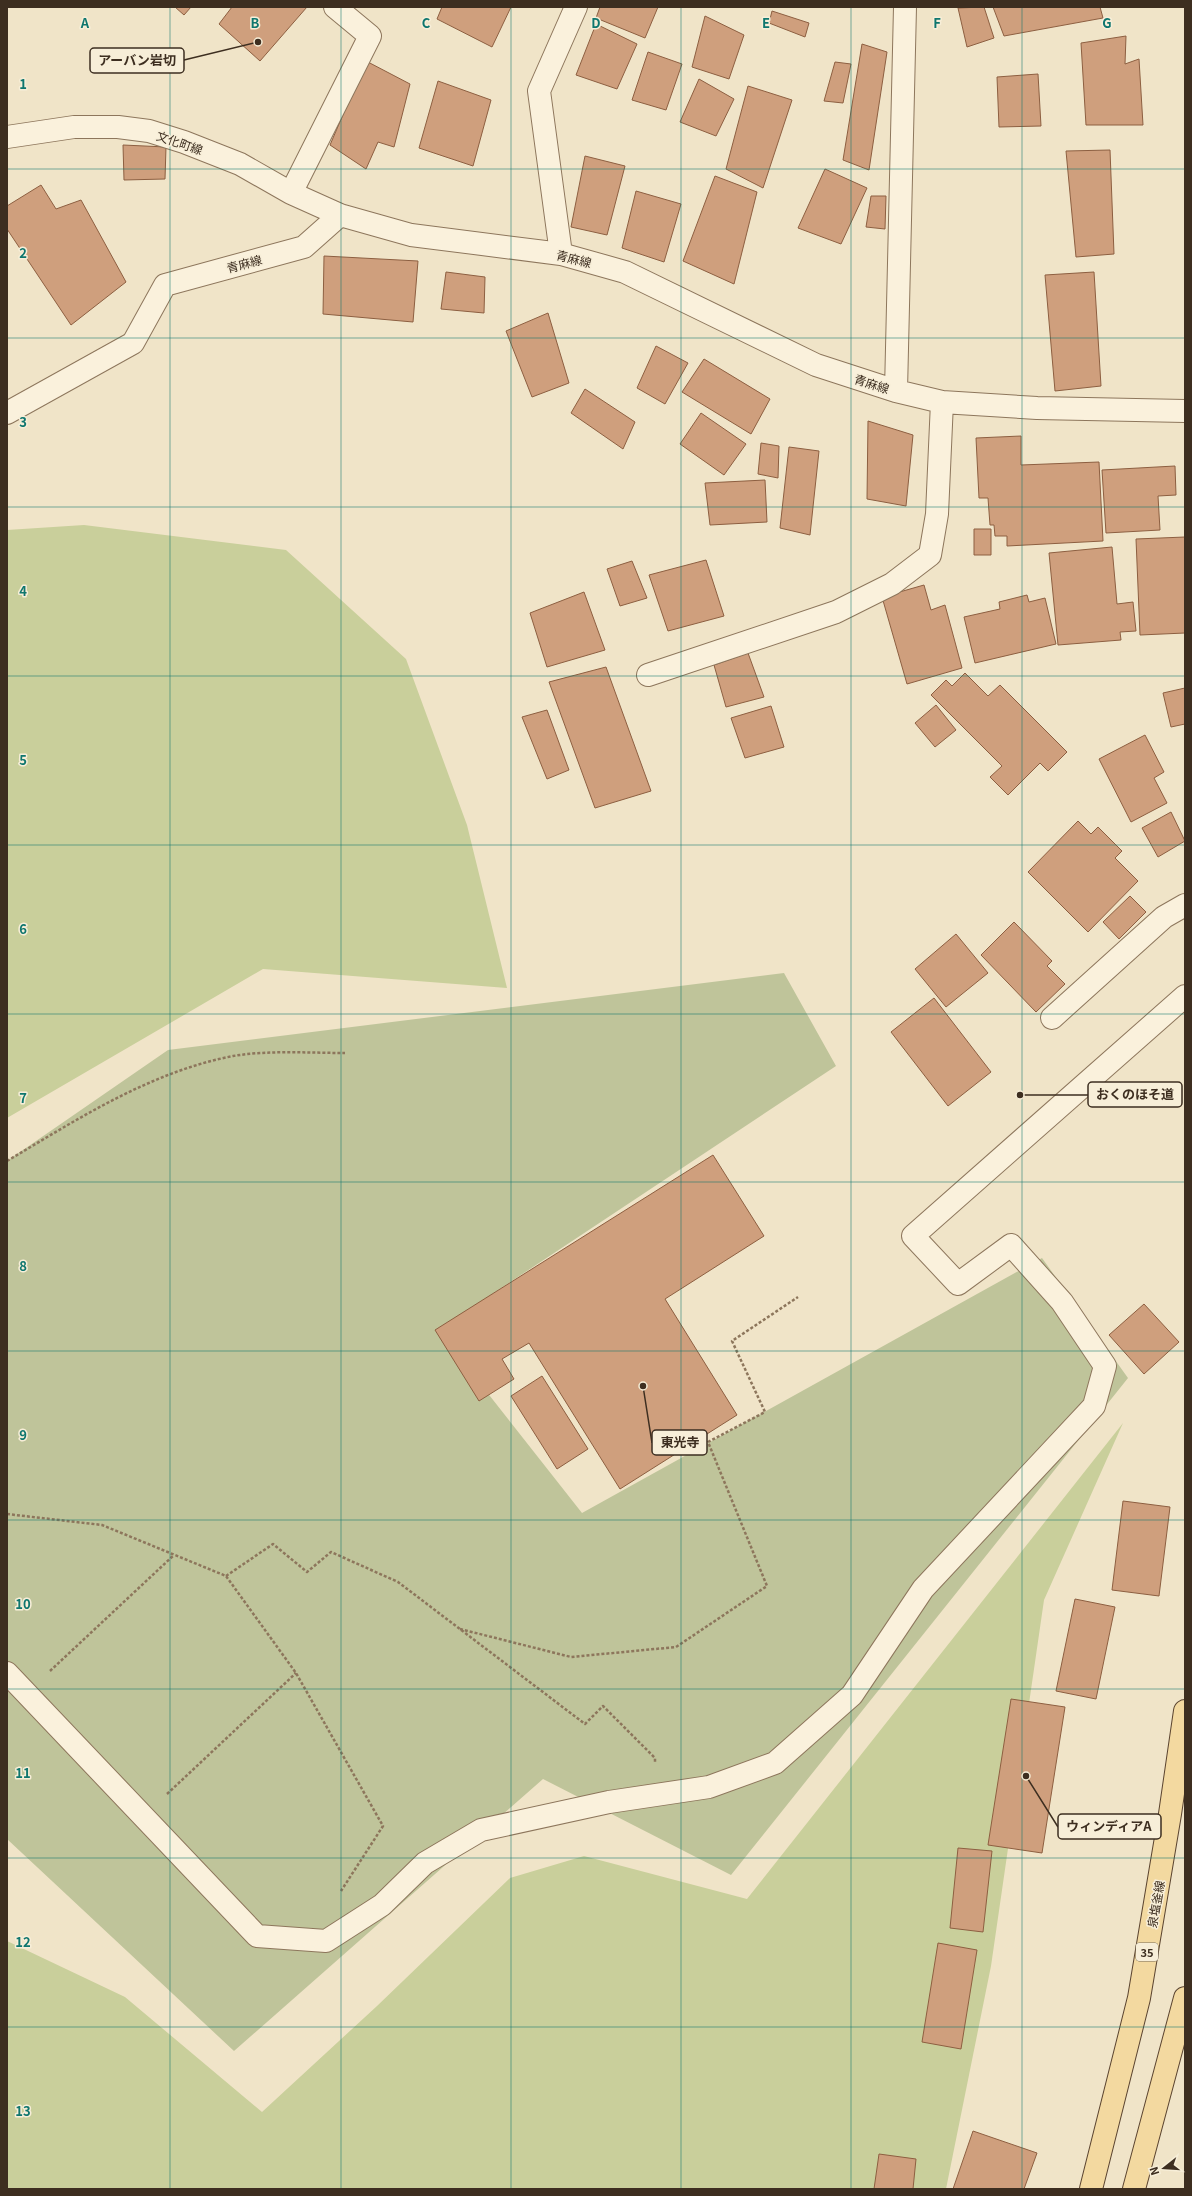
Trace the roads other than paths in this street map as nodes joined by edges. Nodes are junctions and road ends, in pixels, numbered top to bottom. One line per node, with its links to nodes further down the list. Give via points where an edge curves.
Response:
1 (335, 7): 5 (street, via 370,36)
2 (576, 7): 7 (street, via 539,91)
3 (905, 7): 8 (street)
4 (7, 137): 5 (street, 文化町線, via 74,127 118,127 149,131 240,164)
5 (292, 193): 6 (street, 文化町線)
6 (340, 215): 7 (street, 青麻線, via 411,235); 11 (street, 青麻線, via 304,247 165,285 133,343)
7 (561, 254): 8 (street, 青麻線, via 625,272 816,365)
8 (896, 391): 9 (street, 青麻線)
9 (942, 402): 10 (street, 青麻線, via 1037,408); 12 (street, via 937,514 930,556 892,584 836,612)
10 (1185, 411)
11 (7, 413)
12 (648, 675)
13 (1185, 905): 15 (street, via 1164,917)
14 (1185, 996): 16 (street, via 913,1236 958,1284 1011,1245 1062,1302 1105,1366 1094,1406 923,1590 852,1695 775,1763 709,1786 609,1802 481,1830 425,1863 382,1905 326,1942 257,1936)
15 (1052, 1018)
16 (7, 1673)
17 (1185, 1710): 19 (main road, 泉塩釜線 / 35, via 1139,1998)
18 (1185, 1998): 20 (main road)
19 (1091, 2189)
20 (1134, 2189)

